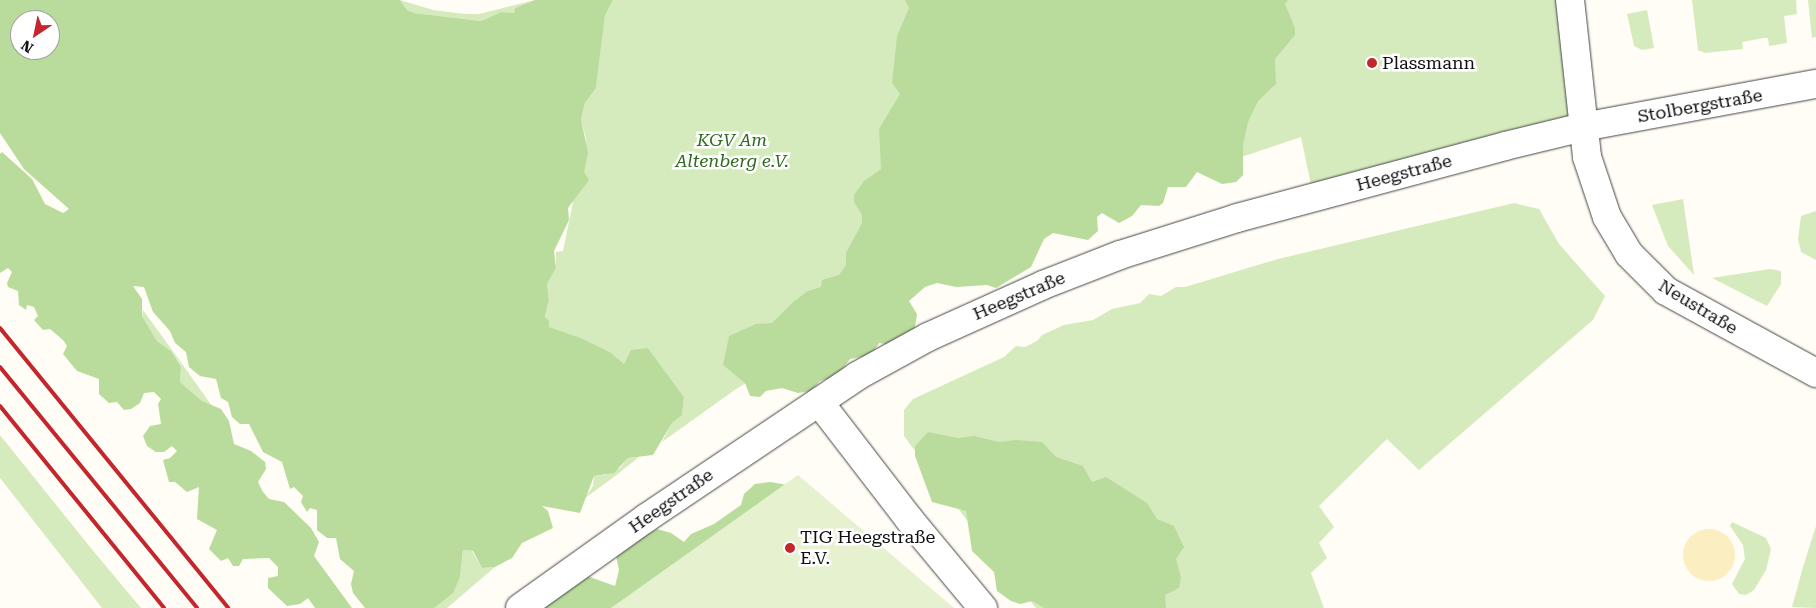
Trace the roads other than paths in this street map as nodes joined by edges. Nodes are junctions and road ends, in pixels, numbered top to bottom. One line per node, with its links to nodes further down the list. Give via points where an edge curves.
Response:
1 (1570, 0): 3 (street, Neustraße)
2 (1816, 84): 3 (street, Stolbergstraße)
3 (1583, 127): 4 (street, Neustraße, via 1593,181 1607,217 1628,254 1646,275 1688,304); 5 (street, Heegstraße, via 1238,218 1089,266 928,337)
4 (1816, 373)
5 (819, 402): 6 (street, Heegstraße); 7 (street)
6 (520, 608)
7 (983, 608)

